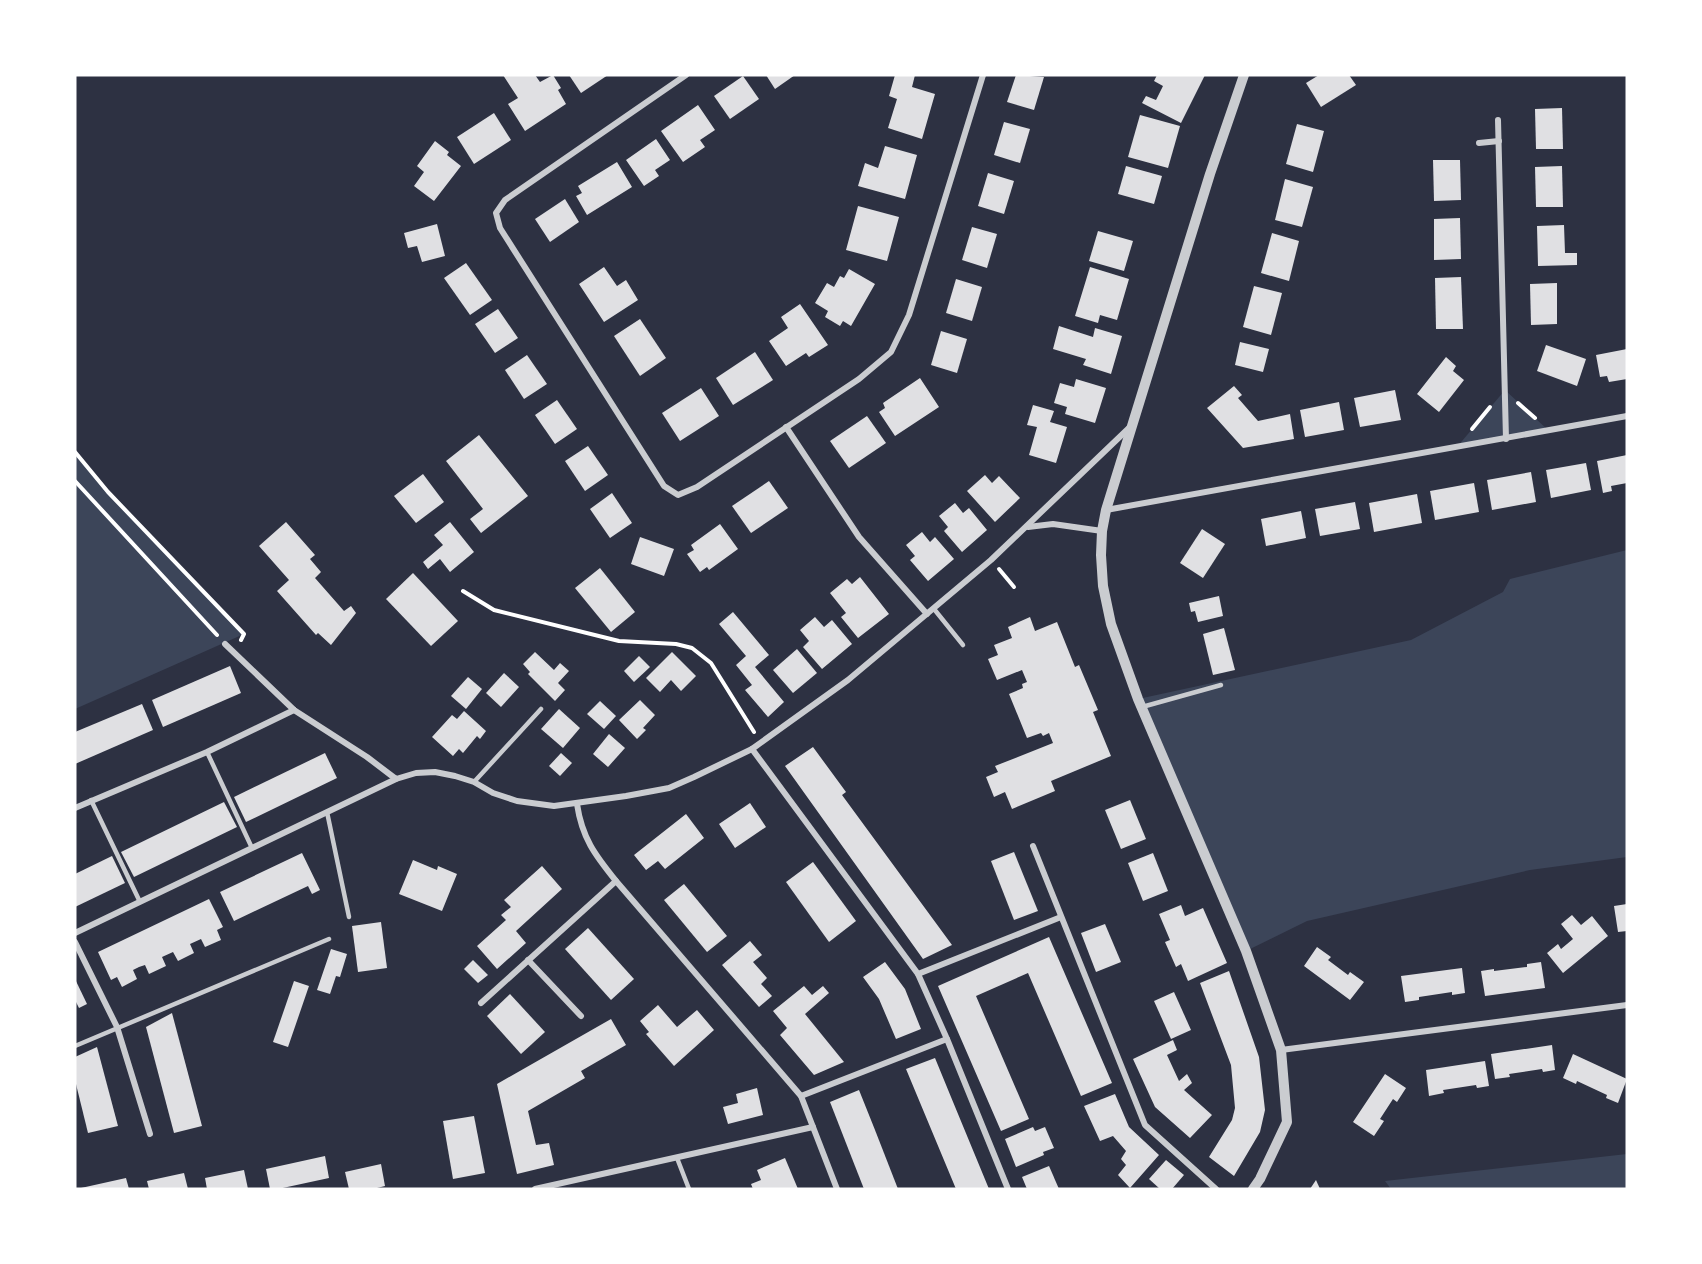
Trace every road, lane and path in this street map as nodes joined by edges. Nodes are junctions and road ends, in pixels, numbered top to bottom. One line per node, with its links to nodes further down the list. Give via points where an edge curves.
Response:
1 (686, 75): 9 (street, via 505,200 496,213 500,228 664,486 678,495 697,487)
2 (983, 75): 9 (street, via 909,315 891,352 859,379)
3 (1244, 75): 8 (street)
4 (1498, 120): 5 (street)
5 (1499, 141): 6 (street); 10 (street)
6 (1479, 143)
7 (1627, 416): 10 (street)
8 (1132, 425): 13 (street); 14 (street)
9 (786, 428): 20 (street, via 859,537)
10 (1506, 439): 13 (street)
11 (75, 452): 23 (path, via 243,634)
12 (75, 482): 21 (path)
13 (1106, 510): 15 (street)
14 (1027, 527): 15 (street, via 1053,524); 16 (street)
15 (1102, 531): 25 (street, via 1103,586 1111,624)
16 (991, 560): 17 (path); 19 (street)
17 (1014, 587)
18 (464, 591): 28 (path, via 494,610 619,641 692,648 711,663)
19 (934, 609): 20 (street); 22 (lane)
20 (927, 614): 28 (street, via 848,680)
21 (225, 645): 23 (street)
22 (963, 645)
23 (234, 652): 27 (street)
24 (1221, 685): 25 (lane)
25 (1142, 707): 54 (street, via 1246,951)
26 (541, 709): 32 (lane)
27 (294, 710): 30 (street); 31 (street)
28 (761, 743): 29 (street)
29 (752, 749): 34 (street, via 669,788); 47 (street)
30 (207, 752): 33 (street); 38 (lane)
31 (396, 779): 32 (street, via 416,772 435,772); 36 (street)
32 (474, 782): 34 (street, via 493,793 526,803)
33 (92, 801): 35 (street); 40 (lane)
34 (577, 804): 39 (street, via 592,850)
35 (75, 808)
36 (327, 812): 38 (street); 41 (lane)
37 (1033, 846): 42 (street)
38 (252, 848): 40 (street)
39 (616, 881): 46 (street); 55 (street)
40 (140, 902): 43 (street)
41 (350, 917)
42 (1061, 918): 47 (street); 63 (street, via 1145,1125)
43 (75, 933)
44 (329, 939): 51 (lane)
45 (75, 942): 51 (street)
46 (528, 960): 48 (street); 50 (street)
47 (918, 974): 52 (street)
48 (481, 1003)
49 (1627, 1005): 54 (street)
50 (581, 1016)
51 (117, 1027): 53 (lane); 57 (street)
52 (947, 1039): 55 (street); 62 (street)
53 (75, 1046)
54 (1281, 1050): 64 (street, via 1287,1122)
55 (801, 1096): 56 (street)
56 (813, 1126): 58 (street); 61 (street)
57 (150, 1134)
58 (677, 1158): 59 (street); 60 (lane)
59 (535, 1189)
60 (689, 1189)
61 (837, 1189)
62 (1008, 1189)
63 (1216, 1189)
64 (1253, 1189)

